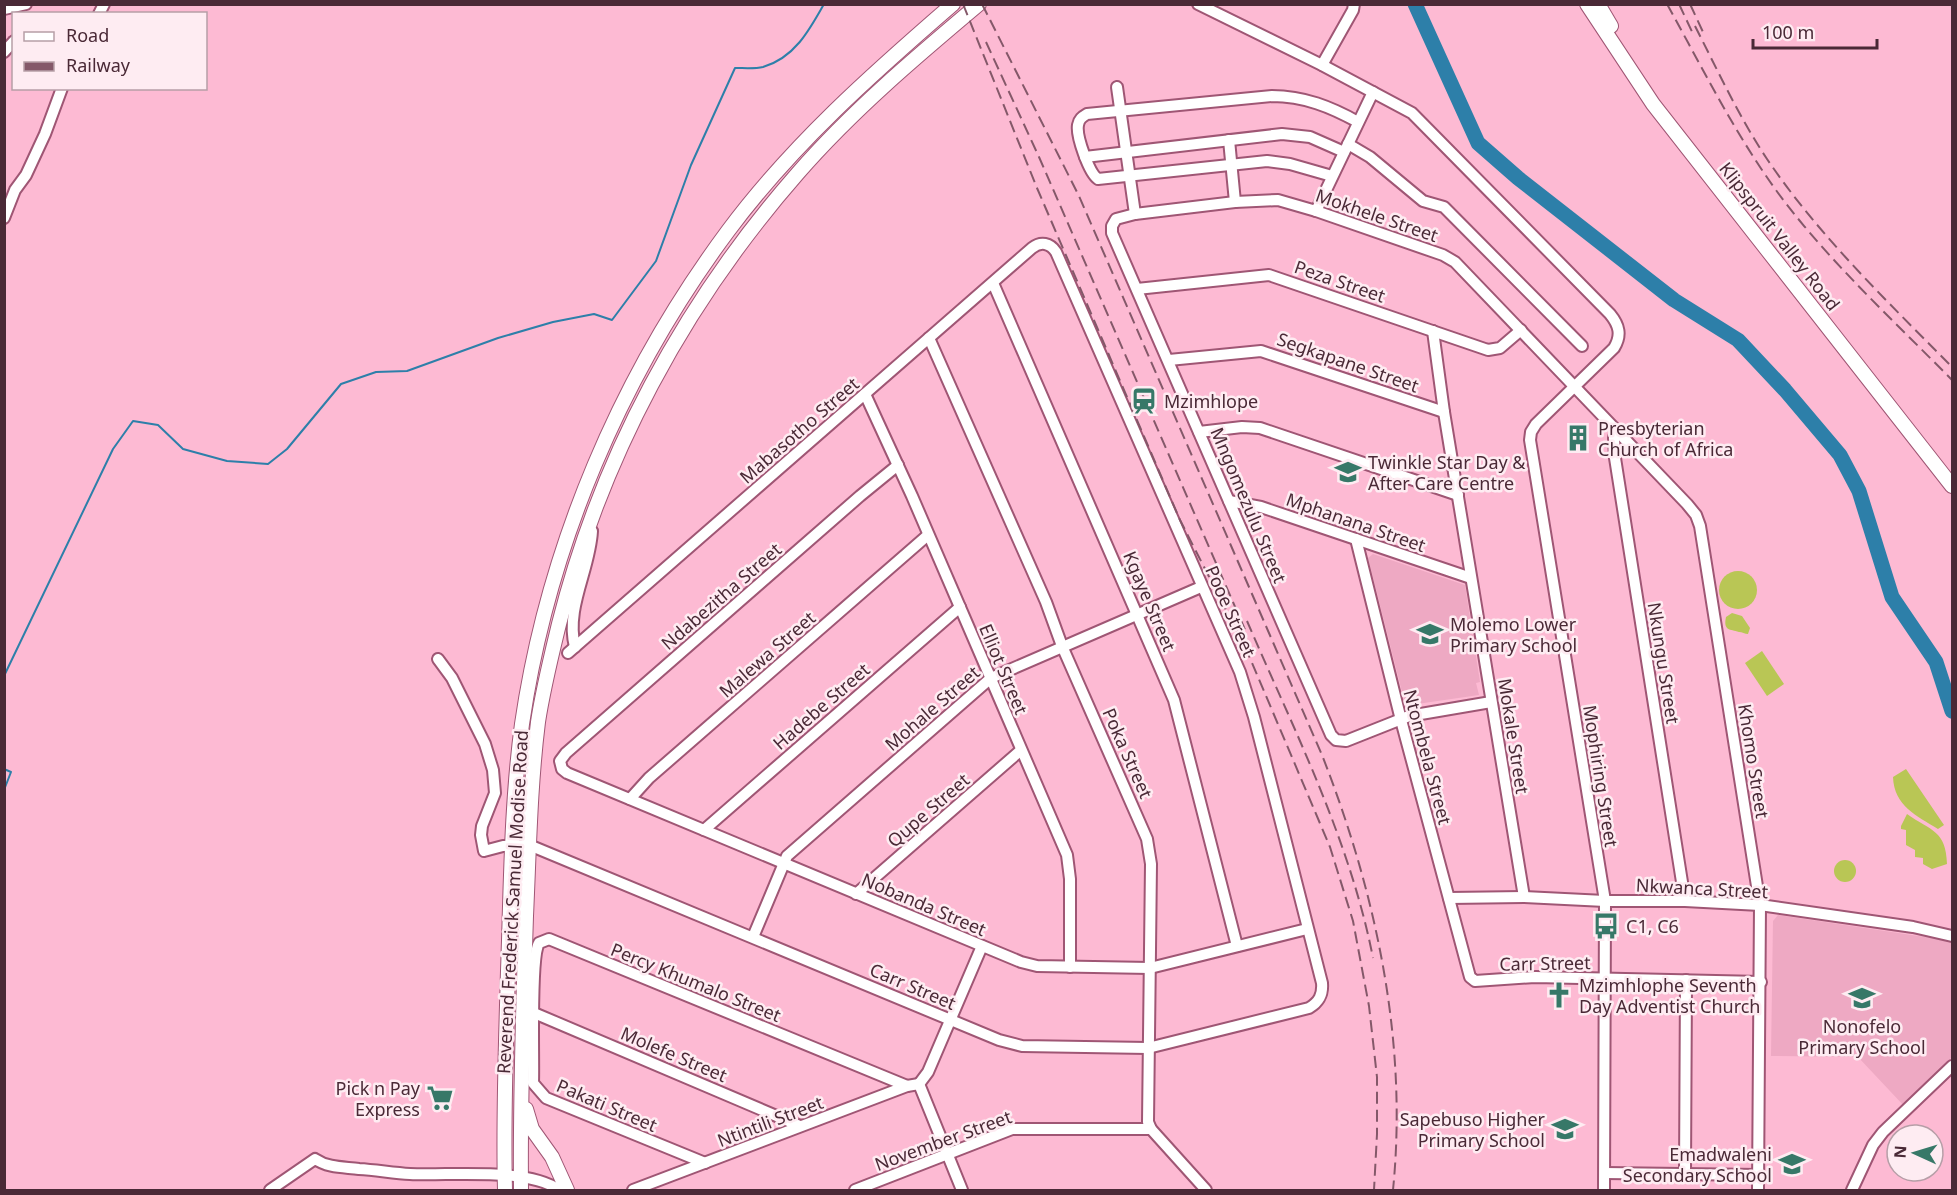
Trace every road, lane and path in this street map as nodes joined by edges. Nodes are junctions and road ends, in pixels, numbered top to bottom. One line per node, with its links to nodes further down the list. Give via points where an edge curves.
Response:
1 (28, 4): 8 (street)
2 (953, 4): 62 (main road, Reverend Frederick Samuel Modise Road, via 843,102 789,158 729,230 650,351 611,427 583,494 544,615 522,724)
3 (979, 4): 45 (main road, Reverend Frederick Samuel Modise Road, via 856,113 799,171 734,252 662,365)
4 (1198, 4): 9 (street, Mophiring Street)
5 (1354, 4): 9 (street)
6 (1587, 4): 42 (main road, Klipspruit Valley Road, via 1653,104)
7 (1598, 4): 41 (main road, Klipspruit Valley Road, via 1669,111)
8 (4, 9)
9 (1322, 65): 12 (street, Mophiring Street)
10 (1117, 87): 13 (street)
11 (61, 90): 25 (street, via 45,134)
12 (1373, 92): 14 (street); 35 (street, Mophiring Street, via 1417,117 1617,322 1616,345)
13 (1121, 112): 14 (street, via 1287,96 1313,101); 17 (street); 18 (street, via 1087,114 1081,118 1078,132)
14 (1358, 122): 16 (street)
15 (1229, 140): 16 (street, via 1299,135); 17 (street); 19 (street)
16 (1346, 148): 21 (street); 33 (street, via 1370,158 1423,201 1444,207)
17 (1126, 152): 18 (street); 20 (street)
18 (1085, 157): 20 (street, via 1091,174 1098,179)
19 (1231, 165): 20 (street); 21 (street, via 1280,162); 22 (street)
20 (1130, 176): 24 (street)
21 (1332, 176): 23 (street)
22 (1235, 202): 23 (street, Mokhele Street, via 1278,200); 24 (street, Mokhele Street)
23 (1316, 211): 30 (street, Mokhele Street, via 1450,259)
24 (1135, 214): 26 (street, Mokhele Street)
25 (4, 218)
26 (1116, 219): 29 (street, Mngomezulu Street, via 1112,233)
27 (1054, 249): 28 (street, Mabasotho Street, via 1036,244); 49 (street, Pooe Street)
28 (993, 283): 32 (street, Mabasotho Street); 51 (street, Kgaye Street)
29 (1137, 289): 31 (street, Peza Street, via 1269,275); 34 (street, Mngomezulu Street)
30 (1521, 330): 31 (street, Peza Street, via 1494,350); 35 (street, Mokhele Street)
31 (1433, 331): 37 (street, Mokale Street)
32 (929, 338): 36 (street, Mabasotho Street); 52 (street, Poka Street)
33 (1582, 346)
34 (1169, 360): 37 (street, Segkapane Street, via 1261,351); 39 (street, Mngomezulu Street)
35 (1575, 387): 38 (street, Khomo Street); 67 (street, Mophiring Street, via 1536,424 1530,440)
36 (865, 394): 40 (street, Elliot Street); 45 (street, Mabasotho Street, via 572,650 578,590 592,537)
37 (1444, 412): 43 (street, Mokale Street)
38 (1616, 430): 68 (street, Nkungu Street, via 1616,469); 69 (street, Khomo Street, via 1688,504 1700,526)
39 (1199, 432): 43 (street, via 1260,428); 44 (street, Mngomezulu Street)
40 (898, 465): 46 (street, Elliot Street); 58 (street, Ndabezitha Street)
41 (1953, 471)
42 (1953, 486)
43 (1458, 495): 48 (street, Mokale Street)
44 (1229, 501): 47 (street, Mphanana Street, via 1261,507); 56 (street, Mngomezulu Street, via 1330,735 1346,741)
45 (592, 515): 61 (main road, Reverend Frederick Samuel Modise Road, via 567,592 538,724)
46 (928, 535): 50 (street, Elliot Street); 59 (street, Malewa Street, via 657,771)
47 (1356, 539): 48 (street, Mphanana Street); 56 (street, Ntombela Street)
48 (1471, 578): 55 (street, Mokale Street)
49 (1201, 587): 51 (street, Mohale Street); 70 (street, Pooe Street, via 1245,689)
50 (960, 607): 54 (street, Elliot Street); 60 (street, Hadebe Street)
51 (1138, 615): 52 (street, Mohale Street); 74 (street, Kgaye Street, via 1176,705)
52 (1062, 646): 54 (street, Mohale Street); 76 (street, Poka Street, via 1147,839 1151,864)
53 (438, 659): 62 (street, Carr Street, via 452,678 485,744 493,770 495,793 482,826 484,851)
54 (991, 678): 57 (street, Elliot Street); 63 (street, Mohale Street, via 794,848)
55 (1491, 702): 56 (street); 65 (street, Mokale Street)
56 (1401, 720): 66 (street, Ntombela Street)
57 (1020, 751): 64 (street, Qupe Street); 75 (street, Elliot Street, via 1067,855)
58 (566, 753): 59 (street, Nobanda Street, via 560,762 564,771)
59 (630, 799): 60 (street, Nobanda Street)
60 (704, 830): 63 (street, Nobanda Street)
61 (529, 844): 62 (street, Carr Street); 72 (street, Carr Street); 88 (main road, Reverend Frederick Samuel Modise Road)
62 (512, 845): 96 (main road, Reverend Frederick Samuel Modise Road)
63 (783, 863): 64 (street, Nobanda Street); 72 (street, Mohale Street)
64 (856, 894): 73 (street, Nobanda Street)
65 (1524, 897): 66 (street, Nkwanca Street); 67 (street, Nkwanca Street)
66 (1449, 898): 79 (street, Ntombela Street, via 1469,975)
67 (1605, 901): 68 (street, Nkwanca Street); 77 (street, Mophiring Street)
68 (1685, 901): 69 (street, Nkwanca Street)
69 (1761, 905): 71 (street, Nkwanca Street); 80 (street, Khomo Street)
70 (1307, 929): 74 (street, Nobanda Street); 81 (street, Pooe Street, via 1322,983)
71 (1953, 936)
72 (753, 937): 83 (street, Carr Street)
73 (982, 946): 75 (street, Nobanda Street, via 1037,966); 83 (street)
74 (1237, 946): 76 (street, Nobanda Street)
75 (1070, 967): 76 (street, Nobanda Street)
76 (1149, 969): 84 (street, Poka Street)
77 (1606, 978): 78 (street, Carr Street); 79 (street, Carr Street); 93 (street, Mophiring Street)
78 (1686, 980): 80 (street, Carr Street); 94 (street)
79 (1475, 981)
80 (1761, 982): 95 (street, Khomo Street)
81 (1317, 1003): 84 (street, Carr Street)
82 (534, 1013): 87 (street, Percy Khumalo Street, via 535,951 539,943 549,939); 89 (street, Molefe Street); 92 (street, Pakati Street, via 533,1083 542,1095)
83 (951, 1020): 84 (street, Carr Street, via 1022,1046); 86 (street)
84 (1148, 1048): 90 (street, Poka Street, via 1147,1116)
85 (1953, 1066): 108 (street, via 1883,1132)
86 (920, 1084): 87 (street, Ntintili Street); 91 (street)
87 (907, 1086): 89 (street, Ntintili Street)
88 (521, 1087): 97 (main road, Reverend Frederick Samuel Modise Road); 101 (main road, via 530,1124 552,1157)
89 (800, 1126): 92 (street, Ntintili Street)
90 (1151, 1129): 91 (street, November Street, via 1020,1128); 105 (street)
91 (948, 1155): 103 (street, November Street); 104 (street)
92 (705, 1163): 102 (street, Ntintili Street)
93 (1605, 1173): 94 (street); 106 (street, Mophiring Street)
94 (1685, 1174): 95 (street)
95 (1758, 1175): 107 (street, Khomo Street)
96 (504, 1176): 97 (street); 98 (street, via 410,1174 328,1166 315,1159); 99 (main road, Reverend Frederick Samuel Modise Road)
97 (521, 1184): 100 (street, via 544,1182)
98 (270, 1191)
99 (505, 1191)
100 (559, 1191)
101 (567, 1191)
102 (633, 1191)
103 (855, 1191)
104 (962, 1191)
105 (1206, 1191)
106 (1604, 1191)
107 (1758, 1191)
108 (1852, 1191)

